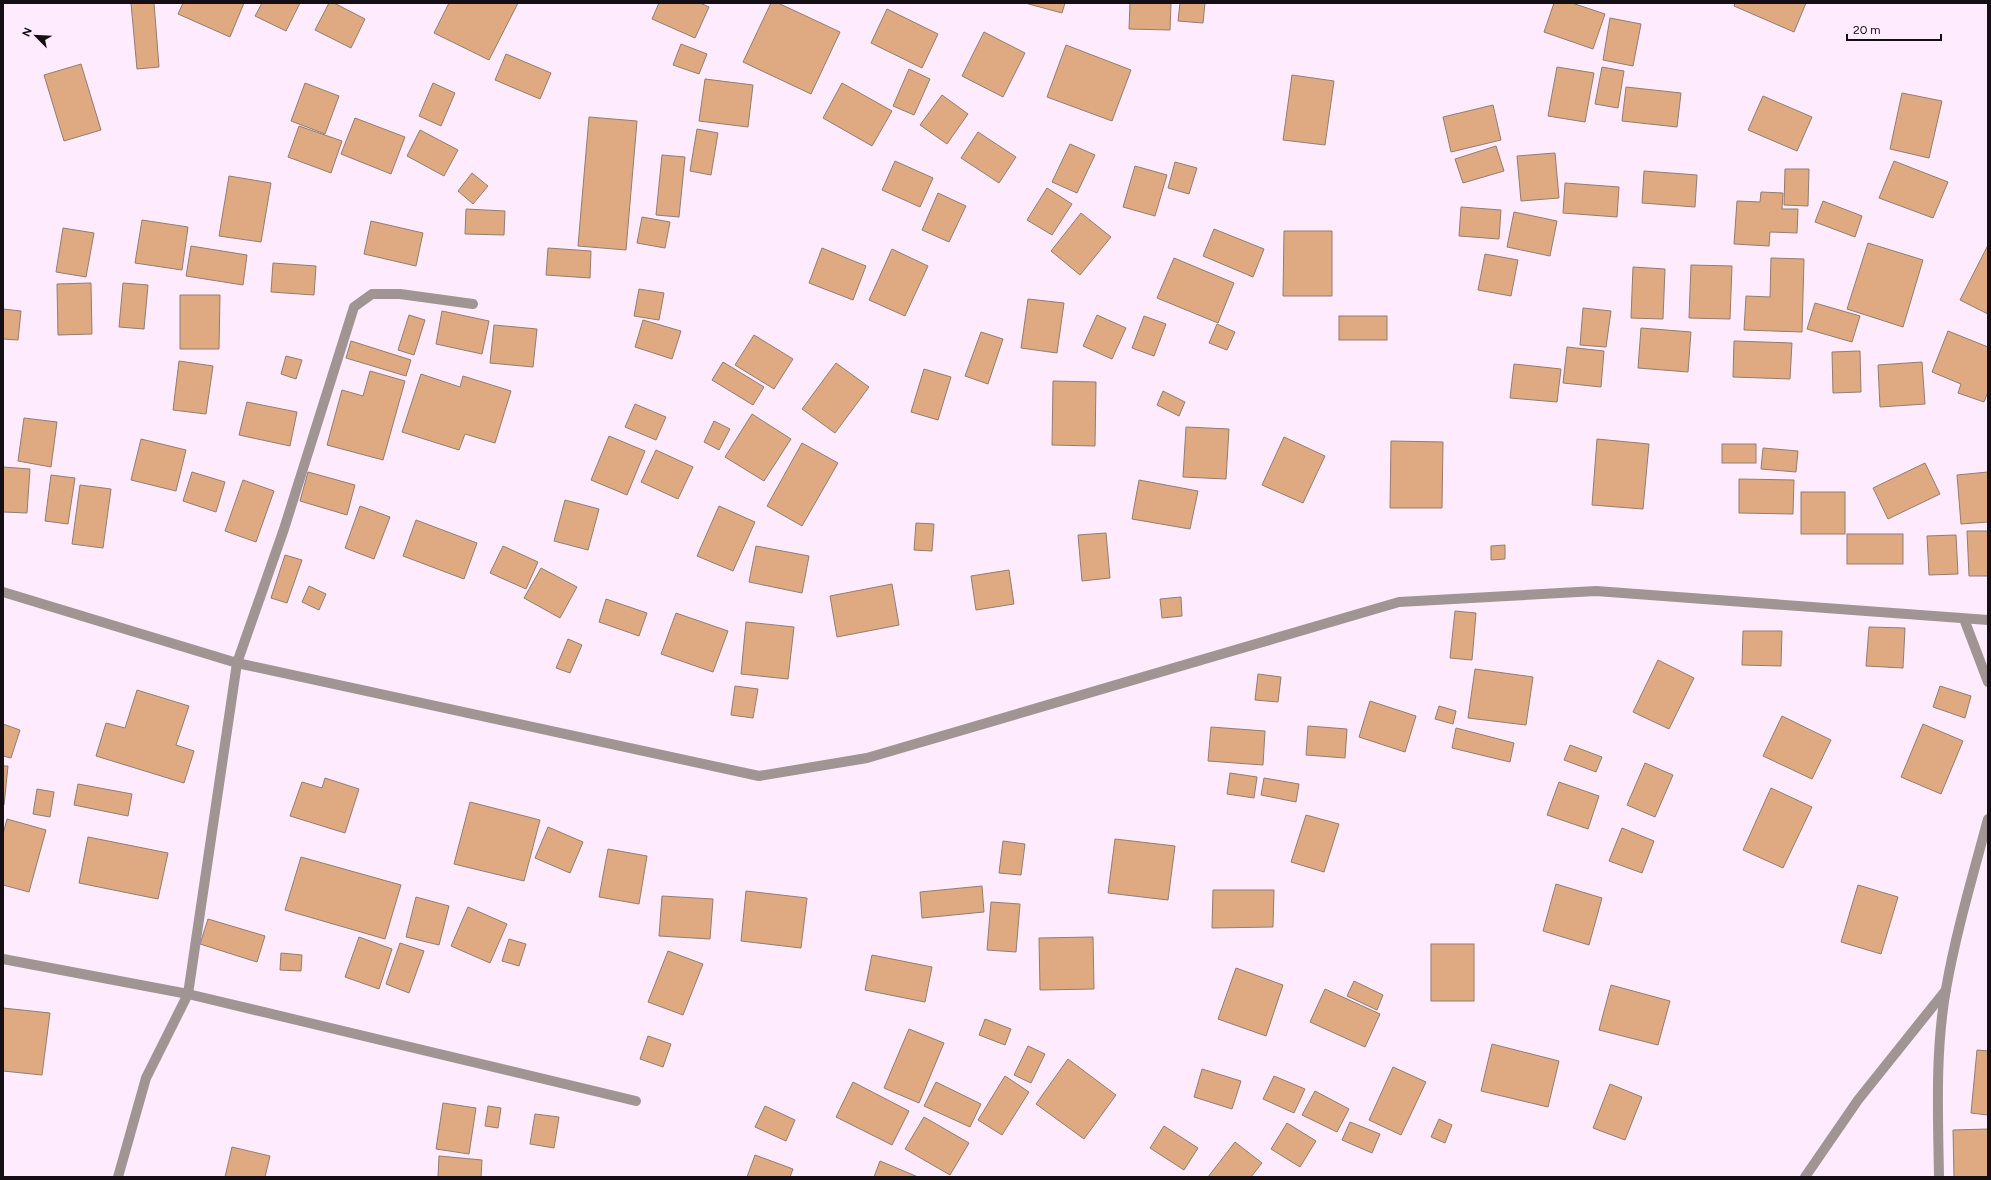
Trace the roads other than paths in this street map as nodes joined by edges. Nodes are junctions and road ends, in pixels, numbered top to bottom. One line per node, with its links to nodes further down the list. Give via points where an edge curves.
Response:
1 (473, 304): 5 (street, via 400,294 372,294 354,307 284,529)
2 (3, 592): 5 (street)
3 (1964, 619): 4 (street); 5 (street, via 1596,591 1399,602 868,758 759,776); 6 (street)
4 (1988, 620)
5 (237, 663): 10 (street)
6 (1988, 682)
7 (1988, 819): 9 (street, via 1965,903)
8 (3, 959): 10 (street)
9 (1946, 990): 13 (street, via 1858,1100); 14 (street, via 1937,1083)
10 (188, 994): 11 (street); 12 (street, via 146,1078)
11 (636, 1101)
12 (118, 1177)
13 (1805, 1177)
14 (1939, 1177)

